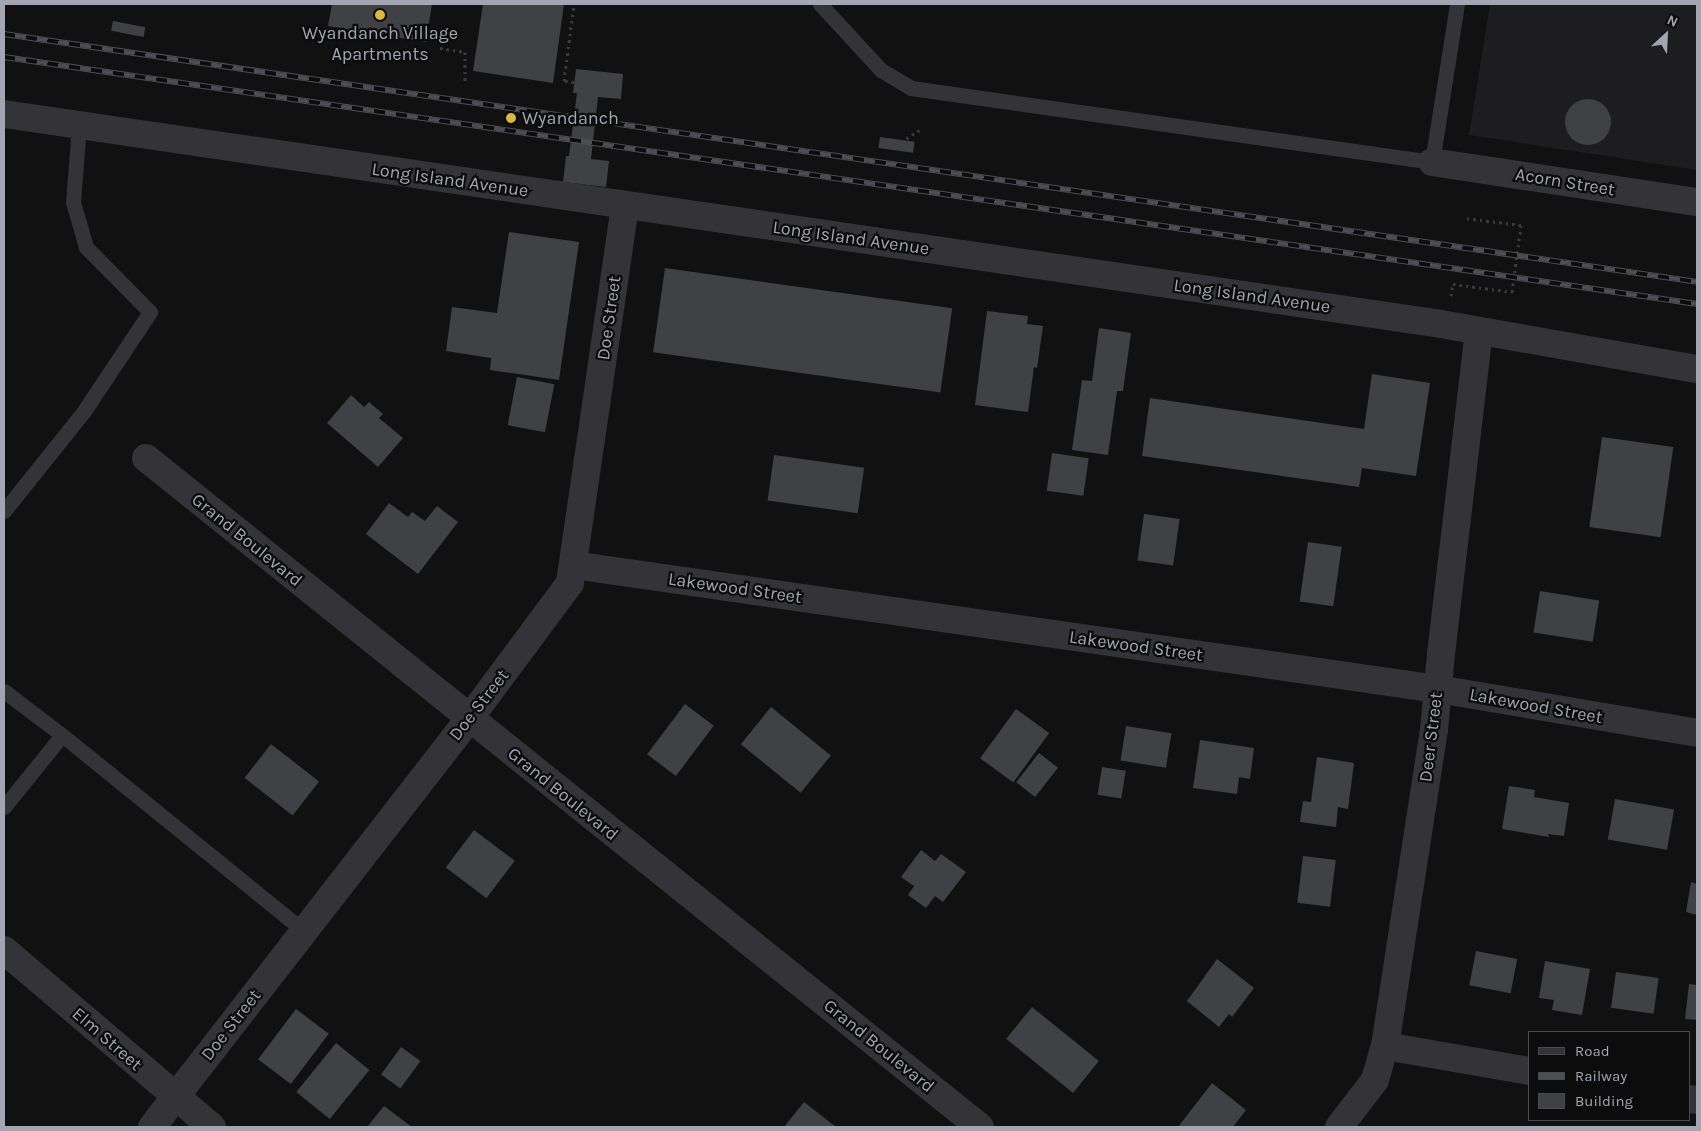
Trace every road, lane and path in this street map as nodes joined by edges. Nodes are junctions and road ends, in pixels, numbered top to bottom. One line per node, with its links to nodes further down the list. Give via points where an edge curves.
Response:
1 (574, 4): 6 (path, via 564,81)
2 (820, 4): 11 (lane, via 881,70 911,88)
3 (1457, 4): 11 (lane)
4 (440, 48): 5 (path, via 465,52)
5 (465, 81)
6 (574, 82)
7 (4, 114): 8 (street, Long Island Avenue)
8 (79, 125): 13 (street, Long Island Avenue); 19 (lane, via 73,202 86,247 150,312 84,411)
9 (921, 129): 10 (path)
10 (901, 142)
11 (1432, 162): 12 (street, Acorn Street)
12 (1697, 202)
13 (625, 205): 16 (street, Long Island Avenue); 20 (street, Doe Street)
14 (1464, 218): 15 (path, via 1521,225 1512,292)
15 (1453, 284)
16 (1479, 332): 17 (street, Long Island Avenue); 21 (street, Deer Street)
17 (1697, 369)
18 (146, 458): 23 (street, Grand Boulevard)
19 (4, 511)
20 (573, 565): 21 (street, Lakewood Street); 23 (street, Doe Street, via 570,583)
21 (1438, 689): 24 (street, Lakewood Street); 29 (street, Deer Street)
22 (4, 691): 25 (lane)
23 (469, 719): 27 (street, Doe Street); 34 (street, Grand Boulevard)
24 (1697, 733)
25 (62, 735): 26 (lane); 27 (lane)
26 (4, 807)
27 (304, 931): 31 (street, Doe Street)
28 (4, 950): 31 (street, Elm Street)
29 (1385, 1046): 30 (street); 35 (street, Deer Street, via 1375,1080)
30 (1528, 1071)
31 (175, 1098): 32 (street, Doe Street); 33 (street, Elm Street)
32 (152, 1127)
33 (212, 1127)
34 (980, 1127)
35 (1339, 1127)

